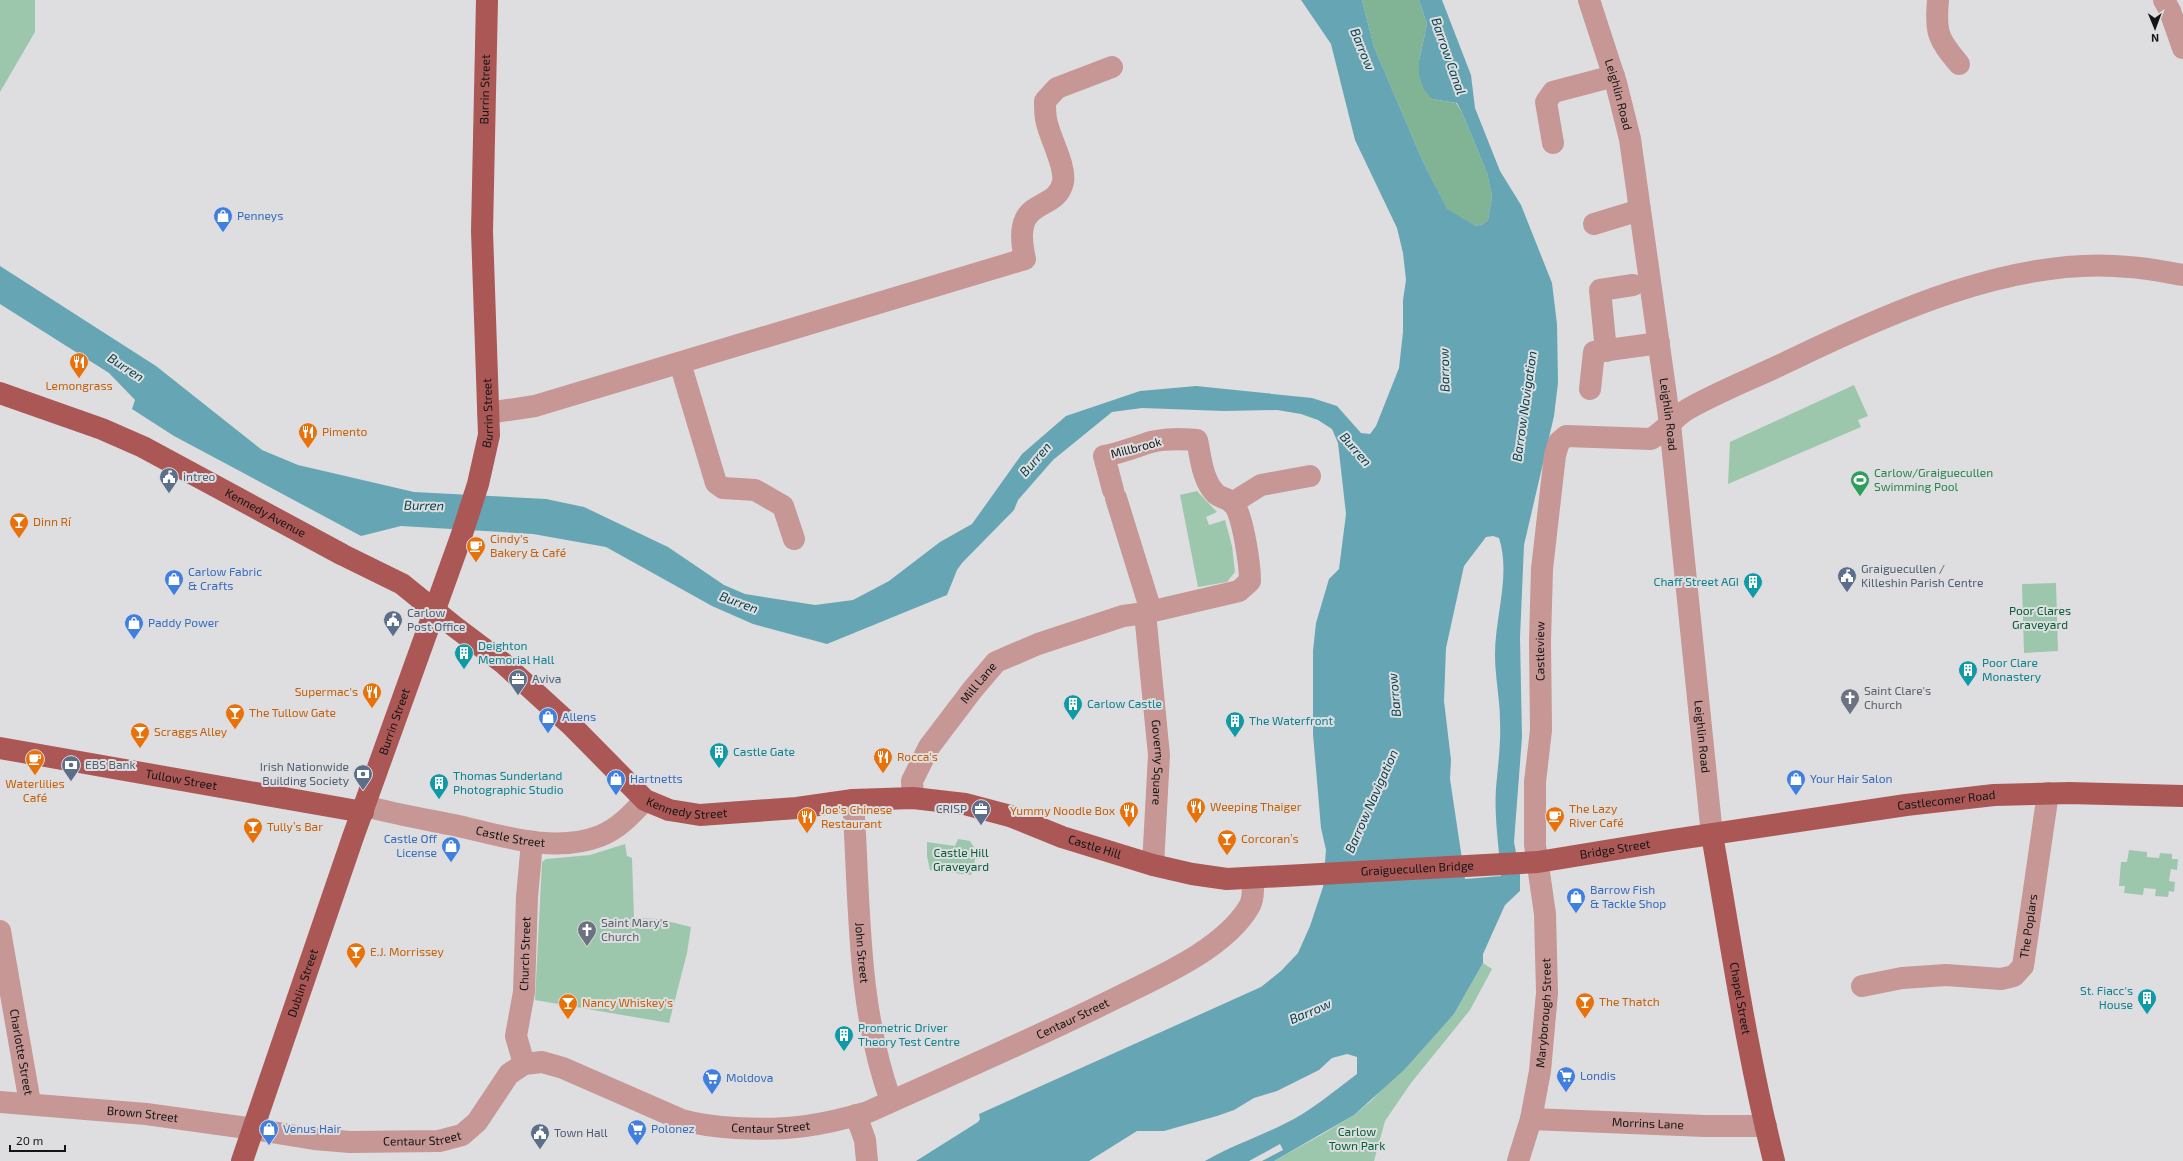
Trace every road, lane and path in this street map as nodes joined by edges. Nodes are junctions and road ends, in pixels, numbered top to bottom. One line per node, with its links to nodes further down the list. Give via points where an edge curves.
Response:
1 (486, 0): 19 (main road, Burrin Street, via 482,231)
2 (1589, 0): 8 (street, Leighlin Road)
3 (1938, 0): 6 (street, via 1938,37)
4 (2164, 0): 5 (street)
5 (2183, 48)
6 (1959, 64)
7 (1112, 67): 16 (street, via 1057,88 1045,101 1046,120 1063,182 1055,197 1035,207 1023,221 1022,246 1025,259)
8 (1614, 76): 9 (street, via 1553,92 1546,102); 10 (street, Leighlin Road, via 1630,139)
9 (1553, 143)
10 (1640, 210): 11 (street); 14 (street, Leighlin Road)
11 (1594, 224)
12 (2183, 275): 20 (street, via 2128,266 2082,266 2019,274 1948,294 1862,326 1687,410)
13 (1633, 285): 15 (street, via 1600,290)
14 (1659, 343): 15 (street); 20 (street, Leighlin Road)
15 (1606, 351): 17 (street, via 1594,352)
16 (680, 363): 19 (street, via 535,406); 24 (street, via 716,483 723,488 755,490 784,506)
17 (1590, 389)
18 (0, 393): 25 (main road, Kennedy Avenue, via 96,427 143,447 402,584)
19 (488, 413): 25 (main road, Burrin Street, via 489,435 478,484)
20 (1670, 424): 35 (street, Leighlin Road); 37 (street, Castleview, via 1651,439 1563,438 1555,455 1542,569 1541,730 1535,782 1535,845)
21 (1310, 476): 23 (street, via 1261,485)
22 (1114, 494): 23 (street, Millbrook, via 1104,456 1175,438 1197,440 1204,475 1216,494); 26 (street, Governy Square)
23 (1232, 503): 26 (street, Mill Lane, via 1240,519 1250,568 1250,581 1238,591)
24 (794, 539)
25 (435, 609): 31 (main road, Kennedy Street, via 503,663 573,727); 34 (main road, Burrin Street)
26 (1148, 612): 30 (street, Mill Lane, via 1123,616 1038,644 996,662 929,748 912,781); 38 (street, Governy Square, via 1159,755)
27 (0, 748): 34 (main road, Tullow Street)
28 (2048, 793): 29 (main road, Castlecomer Road); 35 (main road, Castlecomer Road, via 1935,801); 41 (street, The Poplars, via 2023,966 2014,976 2001,979 1946,975 1902,978)
29 (2183, 796)
30 (913, 798): 32 (main road, Kennedy Street); 33 (main road, Kennedy Street)
31 (645, 800): 32 (main road, Kennedy Street, via 669,810 700,815 797,808); 36 (street, Castle Street, via 621,824 600,836 566,843)
32 (853, 800): 43 (street, John Street, via 863,986 880,1070)
33 (965, 804): 38 (main road, Castle Hill, via 1010,816 1062,837)
34 (364, 809): 36 (street, Castle Street); 49 (main road, Dublin Street)
35 (1712, 834): 37 (main road, Bridge Street); 48 (main road, Chapel Street)
36 (532, 842): 42 (street, Church Street, via 527,897 524,992 516,1036)
37 (1528, 863): 39 (main road, Graiguecullen Bridge); 47 (street, Maryborough Street, via 1545,914 1547,993 1540,1071)
38 (1153, 865): 39 (main road, Castle Hill, via 1228,879)
39 (1253, 878): 43 (street, Centaur Street, via 1250,906 1244,914 1221,938 1181,966 1054,1029)
40 (0, 931): 45 (street, Charlotte Street)
41 (1862, 986)
42 (524, 1064): 46 (street, Centaur Street, via 542,1062 563,1068 697,1125 772,1130 809,1127); 49 (street, Centaur Street, via 509,1074 477,1122 462,1135 439,1141 314,1140)
43 (891, 1101): 46 (street, Centaur Street)
44 (0, 1102): 45 (street, Brown Street)
45 (30, 1103): 49 (street, Brown Street, via 146,1114)
46 (856, 1115): 51 (street, via 865,1140)
47 (1531, 1119): 48 (street, Morrins Lane); 52 (street, Maryborough Street)
48 (1766, 1126): 53 (main road, Chapel Street)
49 (254, 1129): 50 (main road, Dublin Street)
50 (242, 1161)
51 (867, 1161)
52 (1518, 1161)
53 (1774, 1161)

